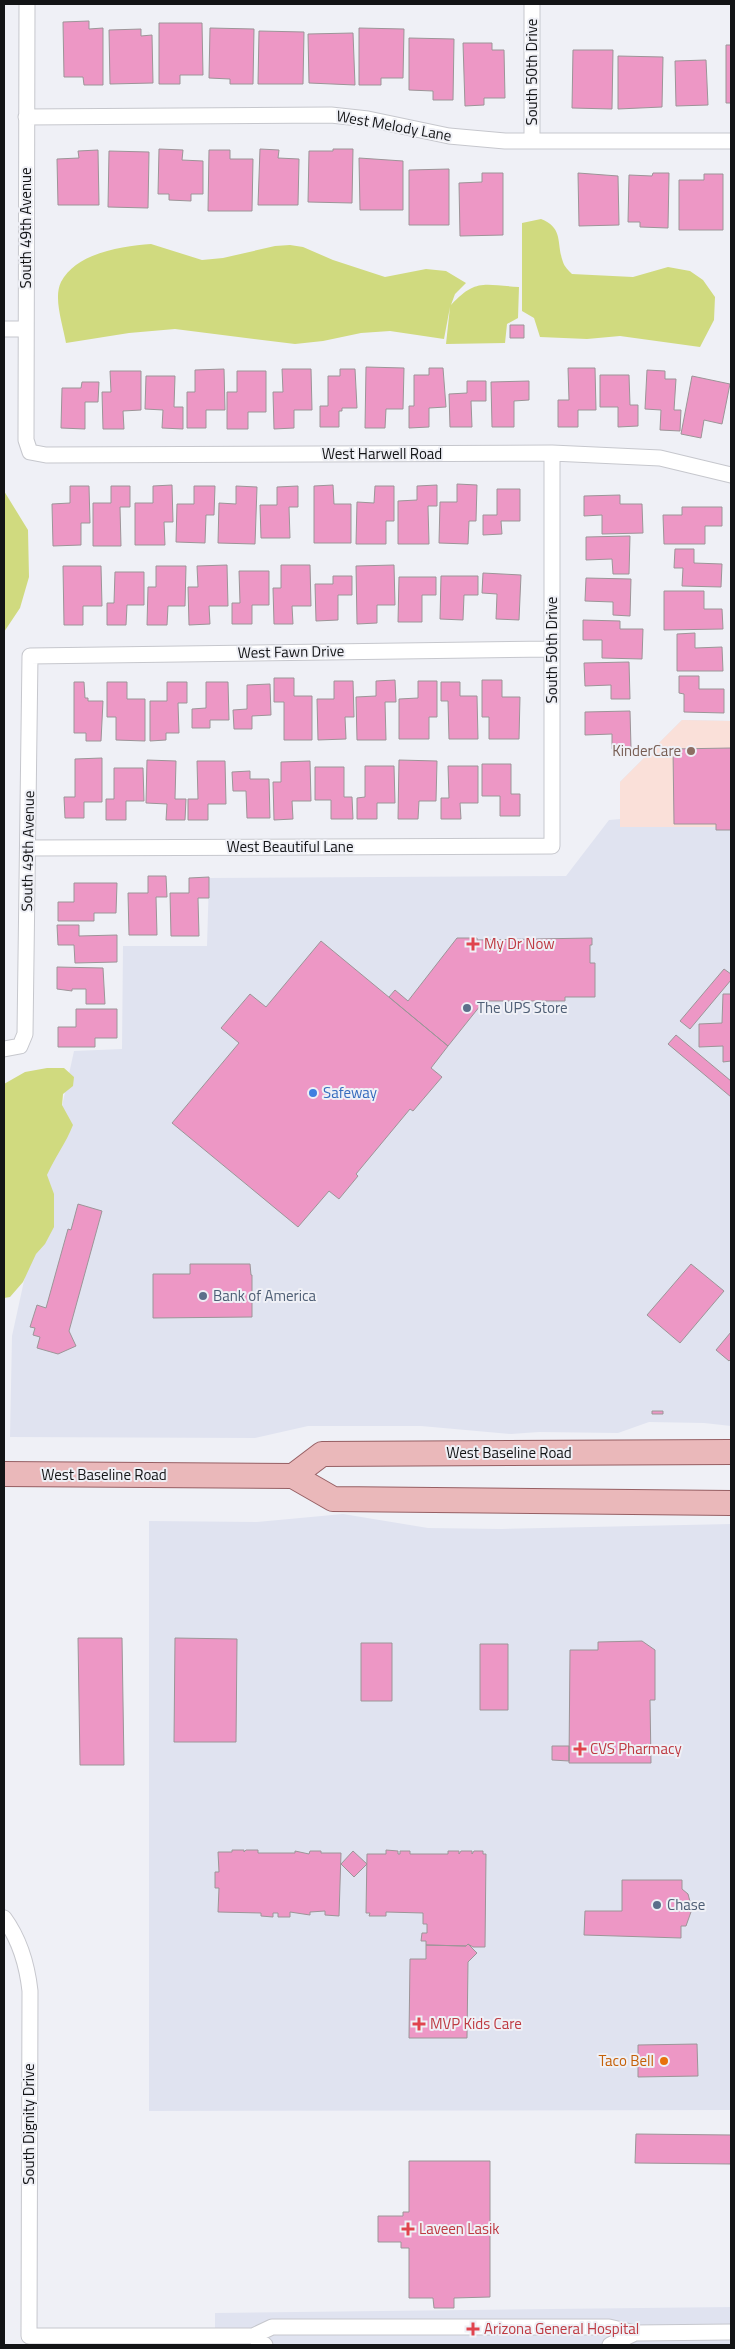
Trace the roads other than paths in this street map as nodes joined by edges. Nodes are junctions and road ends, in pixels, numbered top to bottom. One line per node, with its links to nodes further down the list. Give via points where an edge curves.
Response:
1 (27, 4): 3 (street, South 49th Avenue)
2 (532, 4): 4 (street, South 50th Drive)
3 (26, 117): 4 (street, West Melody Lane, via 331,115 368,119 449,136 505,141); 7 (street, South 49th Avenue)
4 (532, 139): 5 (street, West Melody Lane)
5 (731, 141)
6 (4, 329): 7 (street)
7 (26, 329): 8 (street, South 49th Avenue, via 26,440)
8 (30, 452): 9 (street, West Harwell Road, via 46,456)
9 (552, 453): 10 (street, West Harwell Road, via 660,458); 11 (street, South 50th Drive)
10 (731, 475)
11 (552, 649): 12 (street, West Fawn Drive); 13 (street, South 50th Drive)
12 (30, 656): 14 (street, South 49th Avenue)
13 (552, 846): 14 (street, West Beautiful Lane)
14 (28, 848): 15 (street, South 49th Avenue, via 25,1034 20,1046)
15 (4, 1049)
16 (731, 1452): 18 (main road, West Baseline Road, via 322,1454)
17 (4, 1474): 18 (main road, West Baseline Road)
18 (293, 1476): 19 (main road, West Baseline Road, via 333,1499)
19 (731, 1503)
20 (4, 1918): 23 (street, South Dignity Drive, via 20,1946 30,1991 29,2336)
21 (731, 2332): 22 (street)
22 (635, 2333): 23 (street, via 609,2326 371,2325 272,2326); 25 (street)
23 (253, 2336): 24 (street)
24 (265, 2345)
25 (610, 2345)

